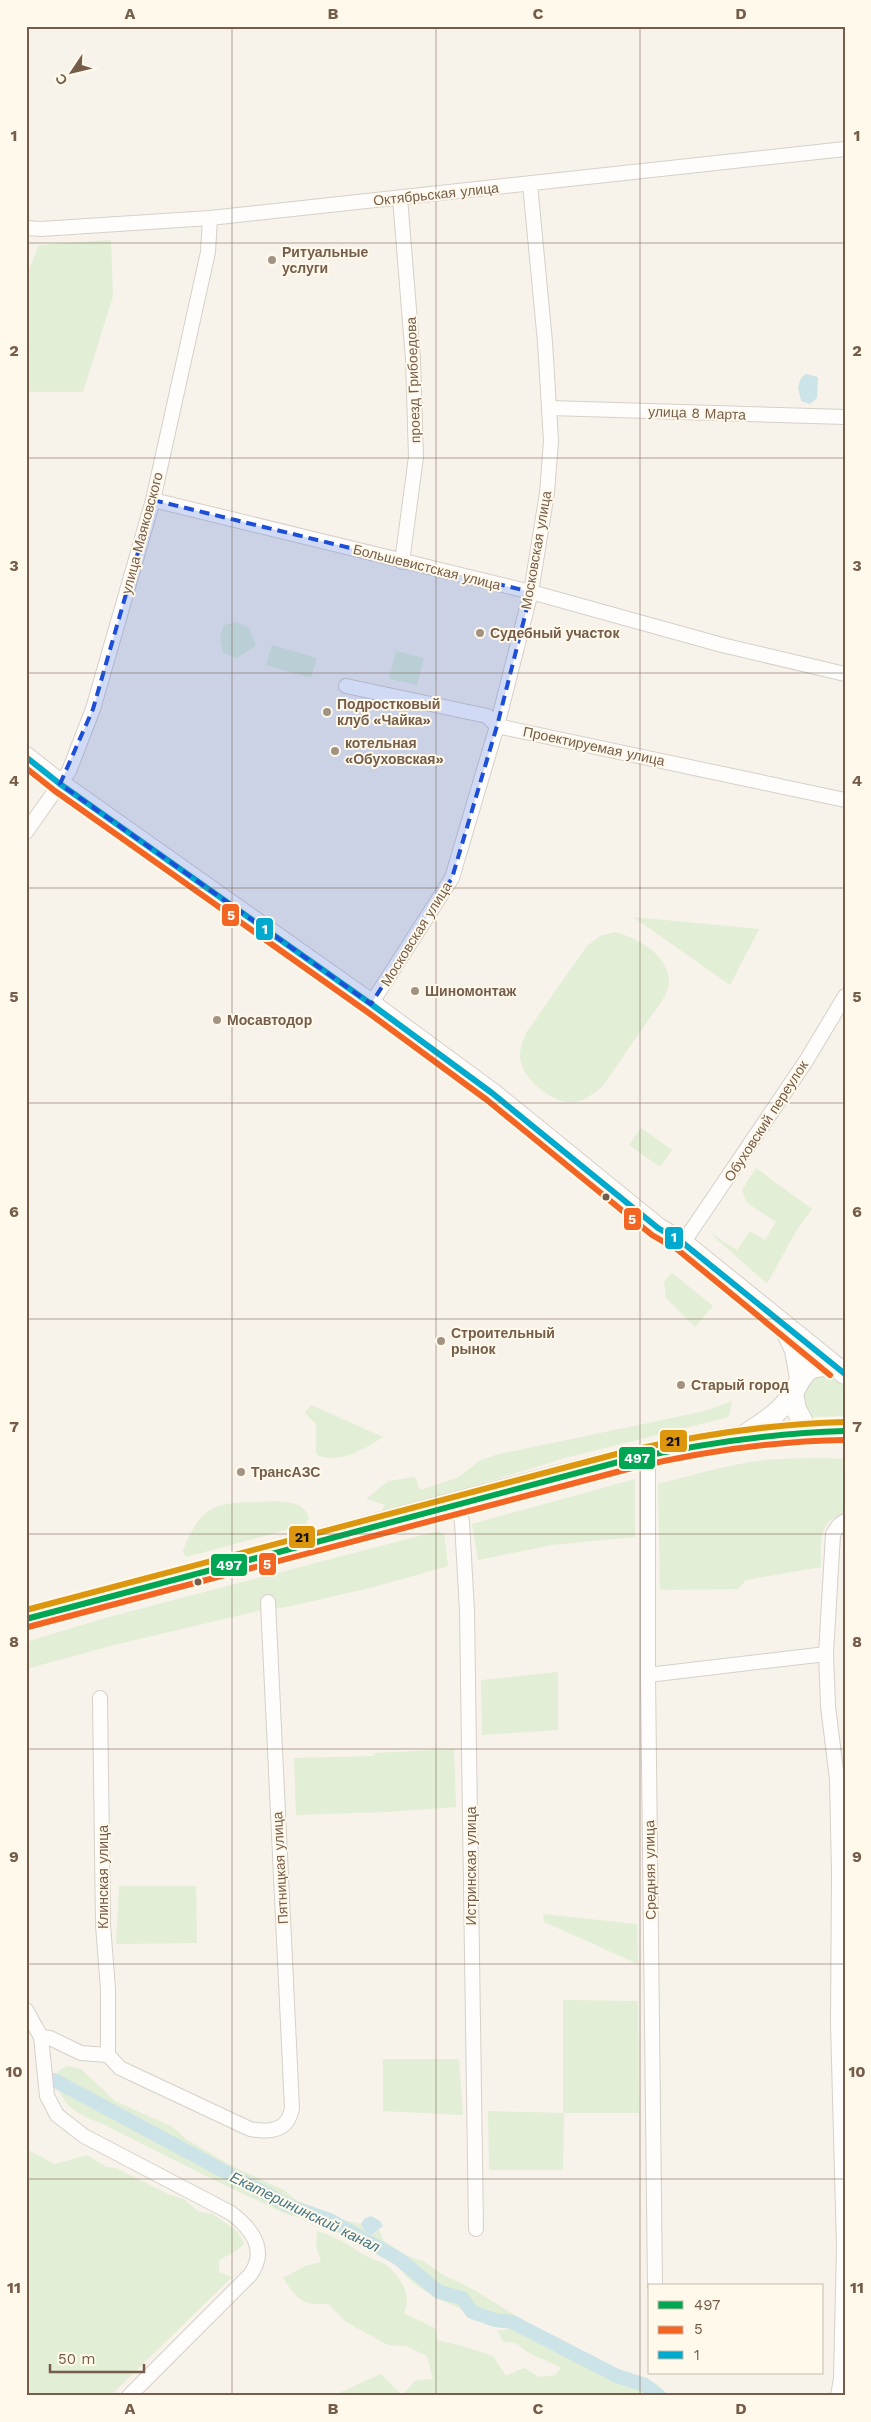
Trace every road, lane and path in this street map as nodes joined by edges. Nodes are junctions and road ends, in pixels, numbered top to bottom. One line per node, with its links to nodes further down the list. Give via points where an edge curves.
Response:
1 (845, 148): 2 (street, Октябрьская улица)
2 (530, 184): 3 (street, Октябрьская улица); 6 (street, Московская улица)
3 (400, 198): 4 (street, Октябрьская улица); 9 (street, проезд Грибоедова, via 413,359 416,457)
4 (210, 218): 5 (street, Октябрьская улица); 8 (street, улица Маяковского, via 208,252)
5 (26, 228)
6 (550, 408): 7 (street, улица 8 Марта); 10 (street, Московская улица, via 547,493)
7 (845, 417)
8 (153, 500): 9 (street, Большевистская улица); 15 (street, улица Маяковского, via 93,708 69,772)
9 (402, 562): 10 (street, Большевистская улица)
10 (531, 592): 11 (street, Большевистская улица, via 722,645); 13 (street, Московская улица)
11 (845, 674)
12 (346, 686): 13 (street, Проектируемая улица, via 487,716)
13 (497, 726): 16 (street, Проектируемая улица); 19 (street, Московская улица, via 452,878)
14 (26, 757): 15 (street)
15 (60, 784): 17 (street, улица Маяковского); 19 (street)
16 (845, 800)
17 (26, 832)
18 (845, 996): 20 (street, Обуховский переулок)
19 (371, 1004): 20 (street, via 492,1093 658,1228)
20 (683, 1243): 21 (street)
21 (779, 1322): 22 (street); 23 (street, via 795,1350)
22 (840, 1371): 23 (street, via 818,1366)
23 (796, 1386): 24 (street, via 796,1409); 26 (street, via 778,1411)
24 (807, 1430): 25 (main road); 26 (main road)
25 (845, 1431)
26 (743, 1436): 27 (main road)
27 (648, 1454): 28 (main road); 33 (street, Средняя улица)
28 (458, 1503): 31 (main road); 38 (street, Истринская улица, via 462,1522 468,1650)
29 (845, 1521): 32 (street, via 833,1534)
30 (268, 1602): 37 (street, Пятницкая улица, via 292,2108 288,2120 278,2130 250,2129 120,2068)
31 (26, 1619)
32 (826, 1654): 33 (street); 41 (street, via 828,1706 837,1779 839,1872 838,2024 844,2246)
33 (648, 1675): 39 (street, Средняя улица)
34 (100, 1698): 37 (street, Клинская улица)
35 (26, 2010): 36 (street)
36 (41, 2036): 37 (street, via 81,2053); 40 (street, via 44,2085 49,2103 57,2115 84,2136 231,2213 254,2237 258,2252 258,2264 250,2275)
37 (108, 2055)
38 (476, 2229)
39 (655, 2284)
40 (129, 2396)
41 (838, 2396)

